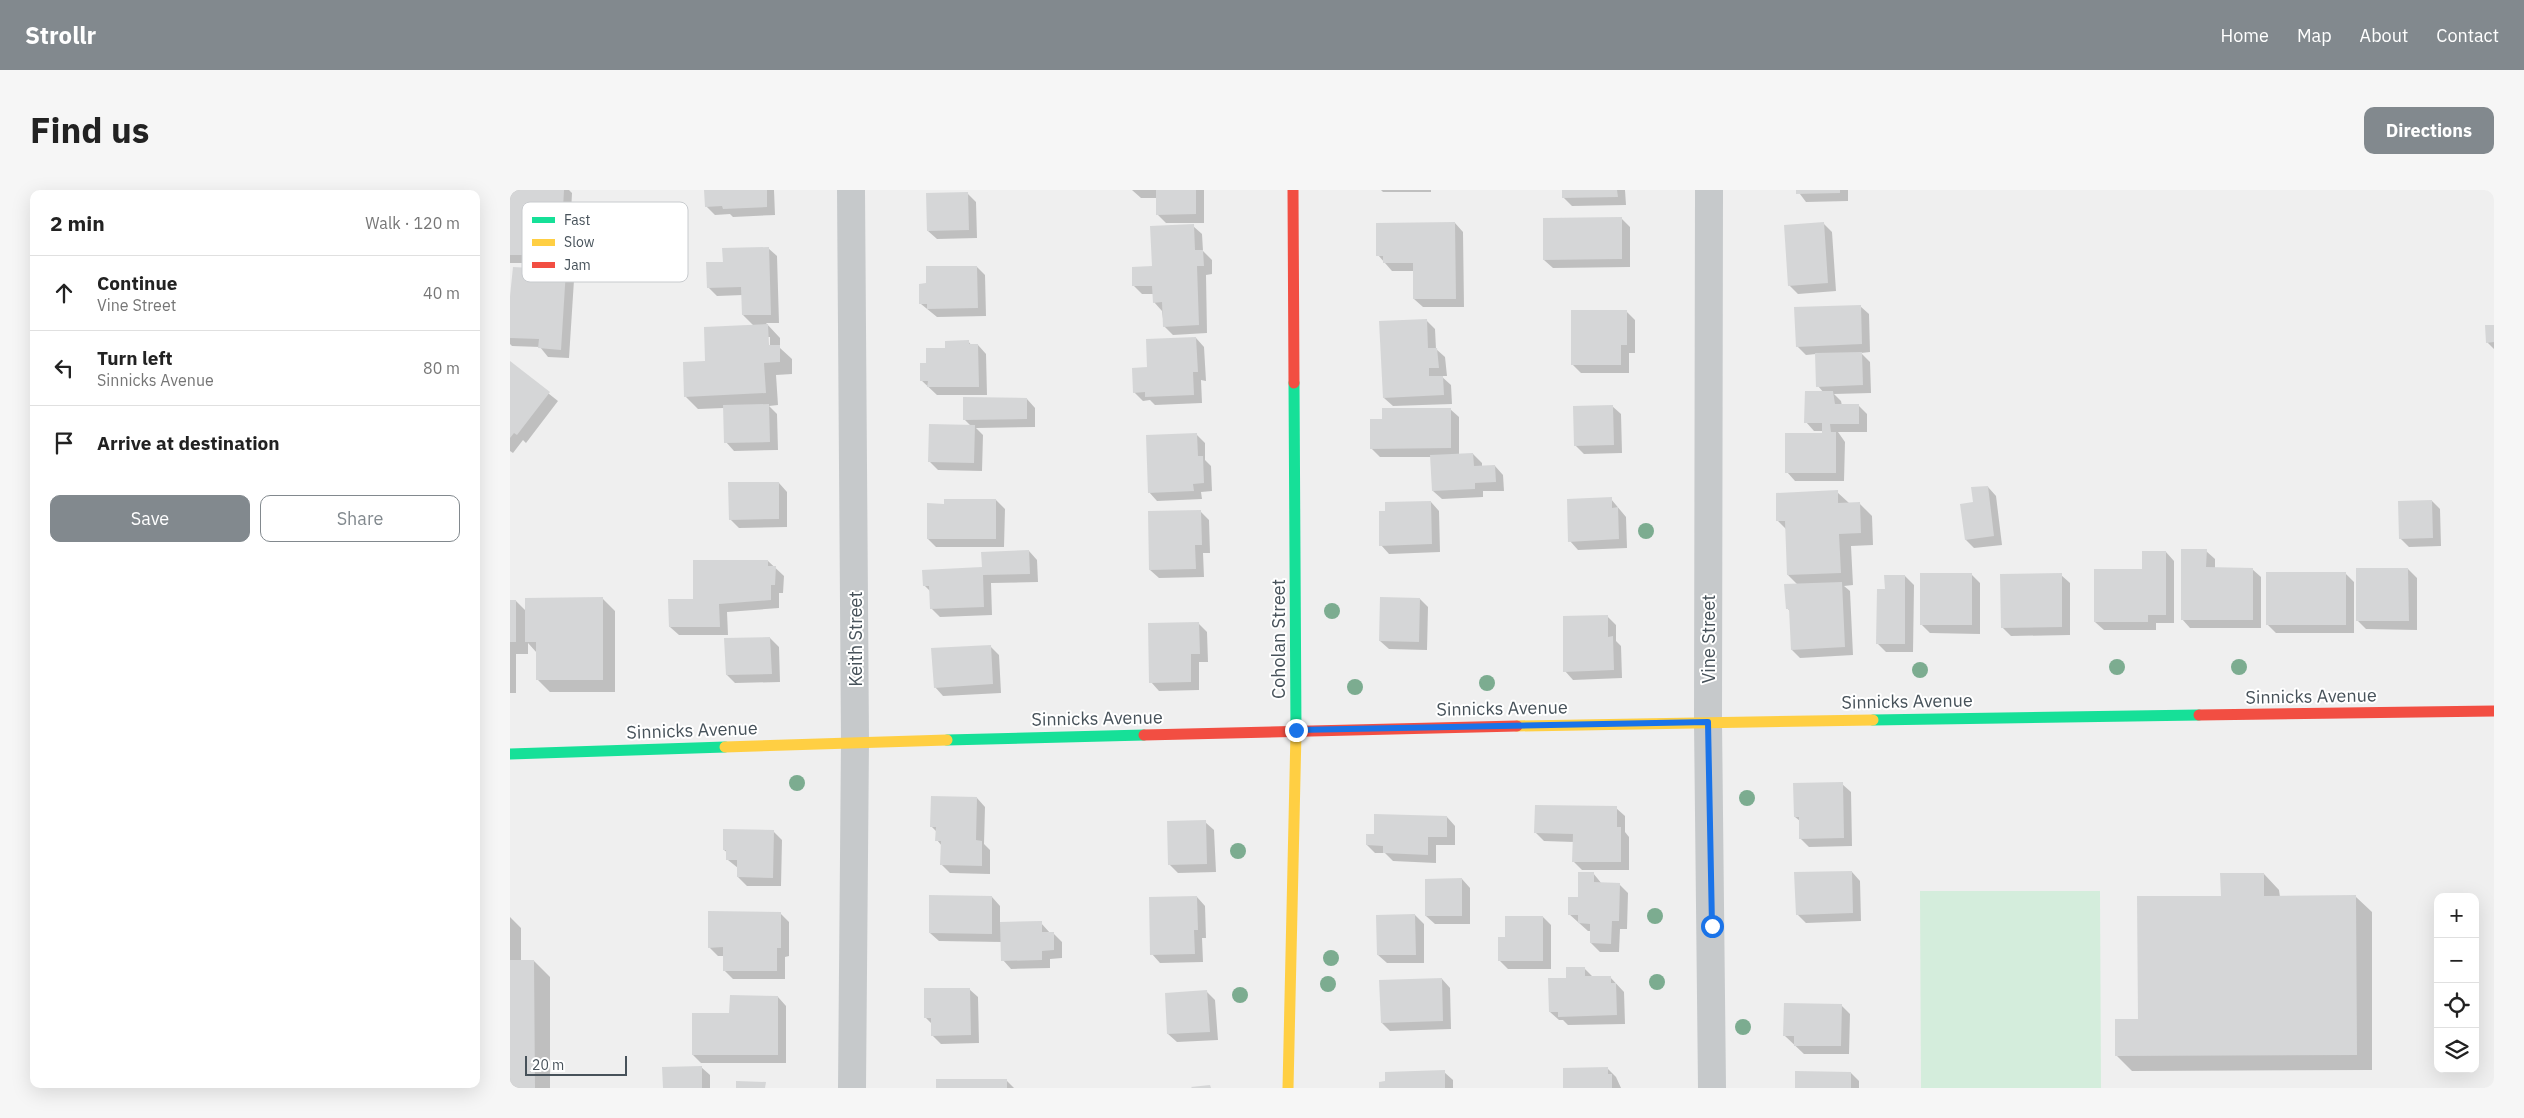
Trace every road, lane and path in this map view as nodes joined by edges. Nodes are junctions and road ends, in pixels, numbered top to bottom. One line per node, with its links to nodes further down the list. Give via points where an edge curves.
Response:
1 (851, 190): 7 (street, Keith Street)
2 (1293, 190): 6 (street, Coholan Street)
3 (1709, 190): 5 (street, Vine Street)
4 (2494, 710): 5 (street, Sinnicks Avenue)
5 (1708, 722): 6 (street, Sinnicks Avenue); 11 (street, Vine Street)
6 (1296, 730): 7 (street, Sinnicks Avenue); 10 (street, Coholan Street)
7 (856, 741): 8 (street, Sinnicks Avenue); 9 (street, Keith Street)
8 (510, 754)
9 (852, 1088)
10 (1288, 1088)
11 (1712, 1088)

